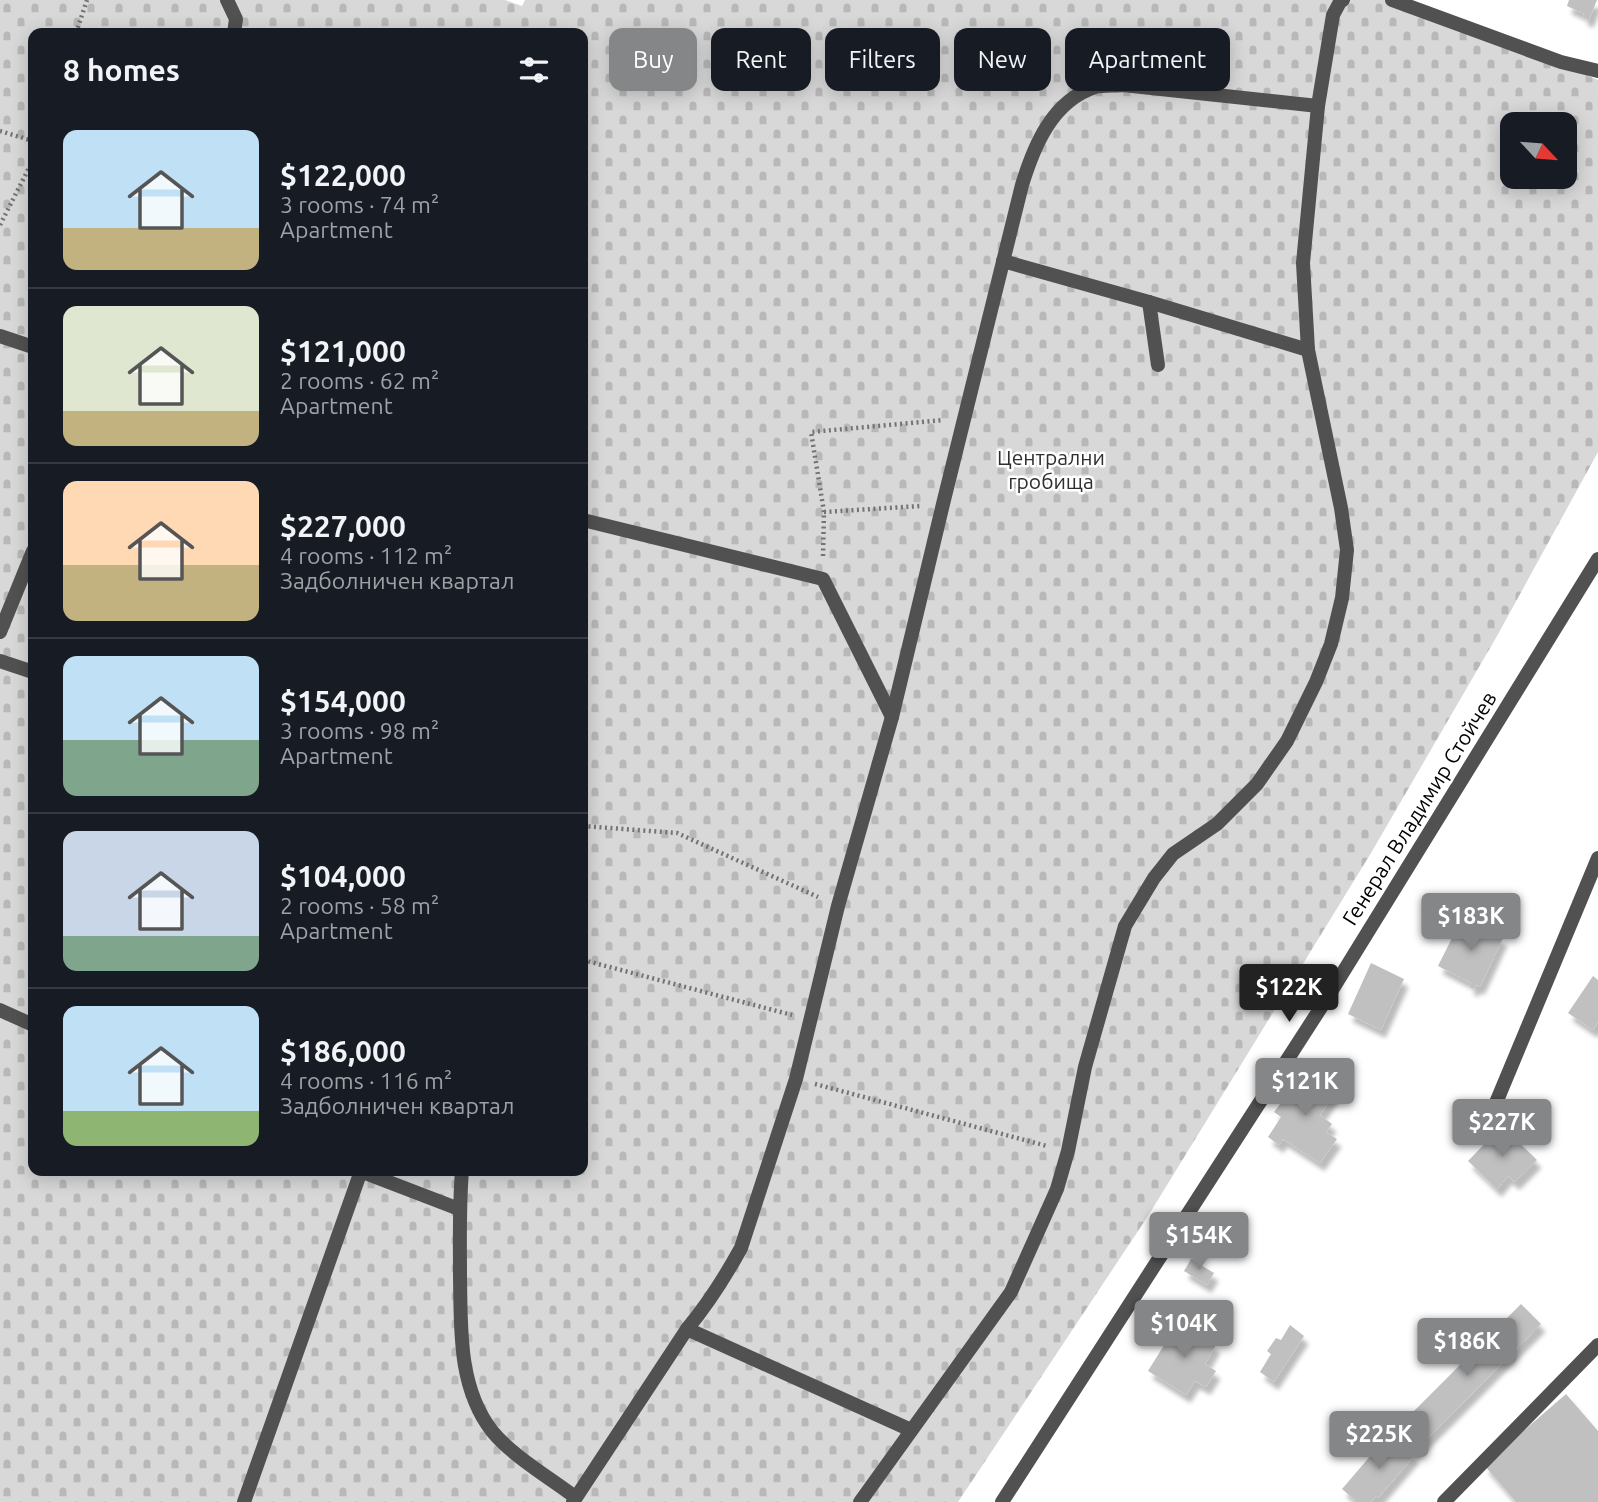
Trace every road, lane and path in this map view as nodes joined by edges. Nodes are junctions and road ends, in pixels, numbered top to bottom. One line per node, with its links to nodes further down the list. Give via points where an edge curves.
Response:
1 (87, 0): 5 (path)
2 (227, 0): 6 (street, via 236,19)
3 (1343, 0): 8 (street, via 1333,15)
4 (1392, 0): 7 (street, via 1561,62)
5 (78, 28)
6 (235, 28)
7 (1598, 71)
8 (1318, 106): 13 (street, via 1123,85 1097,86 1075,96 1036,145); 17 (street, via 1303,263)
9 (0, 131): 10 (path)
10 (28, 139)
11 (28, 170): 12 (path)
12 (0, 225)
13 (1003, 261): 14 (street); 19 (street)
14 (1149, 302): 17 (street); 18 (street)
15 (0, 336): 16 (street)
16 (28, 345)
17 (1308, 350): 39 (street, via 1348,550 1331,644 1287,741 1256,784 1217,824 1173,854 1125,926 1085,1066)
18 (1158, 365)
19 (965, 418): 20 (street); 21 (path, via 811,432)
20 (943, 505): 21 (path); 29 (street)
21 (824, 512): 25 (path)
22 (588, 521): 25 (street)
23 (1598, 559): 50 (street, Генерал Владимир Стойчев, via 1329,995)
24 (28, 563): 26 (street)
25 (823, 579): 29 (street)
26 (0, 632)
27 (0, 661): 28 (street)
28 (28, 670)
29 (892, 717): 32 (street)
30 (588, 826): 32 (path, via 677,833)
31 (1598, 858): 38 (street)
32 (838, 906): 35 (street)
33 (588, 961): 35 (path)
34 (0, 1010): 36 (street)
35 (811, 1020): 37 (street)
36 (28, 1023)
37 (796, 1079): 39 (path); 44 (street, via 741,1248 707,1306)
38 (1493, 1110)
39 (1068, 1151): 46 (street, via 1011,1292)
40 (359, 1176): 48 (street)
41 (374, 1176): 43 (street)
42 (462, 1176): 43 (street)
43 (459, 1209): 47 (street, via 462,1349 475,1404 493,1432)
44 (687, 1329): 46 (street); 47 (street)
45 (1598, 1345): 51 (street)
46 (911, 1430): 49 (street)
47 (574, 1499)
48 (244, 1502)
49 (860, 1502)
50 (1002, 1502)
51 (1444, 1502)

